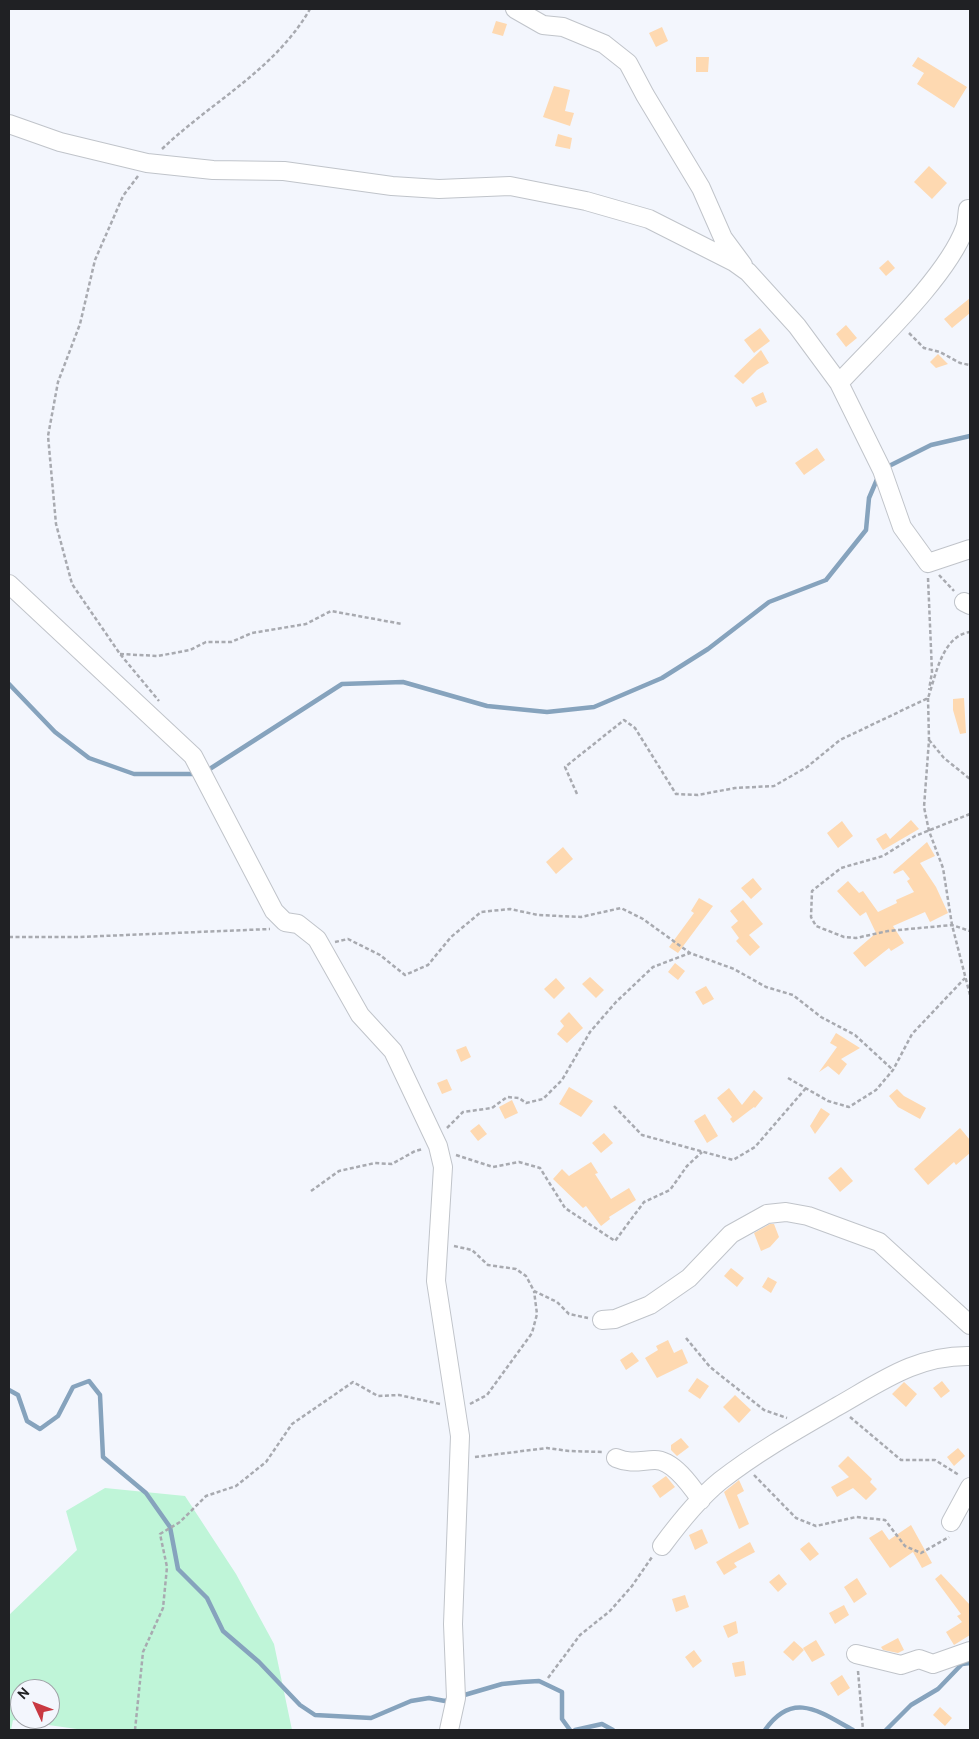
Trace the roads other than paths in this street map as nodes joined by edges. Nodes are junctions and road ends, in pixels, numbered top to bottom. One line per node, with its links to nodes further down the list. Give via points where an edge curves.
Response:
1 (515, 9): 4 (street, via 543,25 563,27 604,44 628,63 701,188 724,238)
2 (9, 124): 4 (street, via 60,142 147,163 214,170 284,171 392,186 510,186 541,191 649,219)
3 (968, 209): 5 (street, via 966,227 948,260)
4 (748, 272): 5 (street, via 797,326)
5 (839, 383): 6 (street, via 882,470 902,527 928,563)
6 (970, 549)
7 (9, 584): 18 (street, via 193,756 274,911 285,922 298,924 317,939 360,1015 393,1051 438,1146 443,1167 436,1281 460,1436 453,1624 456,1698)
8 (602, 1320): 9 (street, via 615,1319 650,1305 690,1278 732,1234 768,1214 786,1212 808,1216 879,1242)
9 (970, 1325)
10 (970, 1356): 13 (street, via 944,1356 881,1379 803,1424 720,1482)
11 (616, 1458): 13 (street, via 628,1463 658,1460 682,1474)
12 (967, 1482): 14 (street)
13 (701, 1500): 15 (street)
14 (951, 1522)
15 (662, 1546)
16 (970, 1651): 17 (street, via 933,1664 918,1658 901,1665)
17 (856, 1654)
18 (449, 1730)

